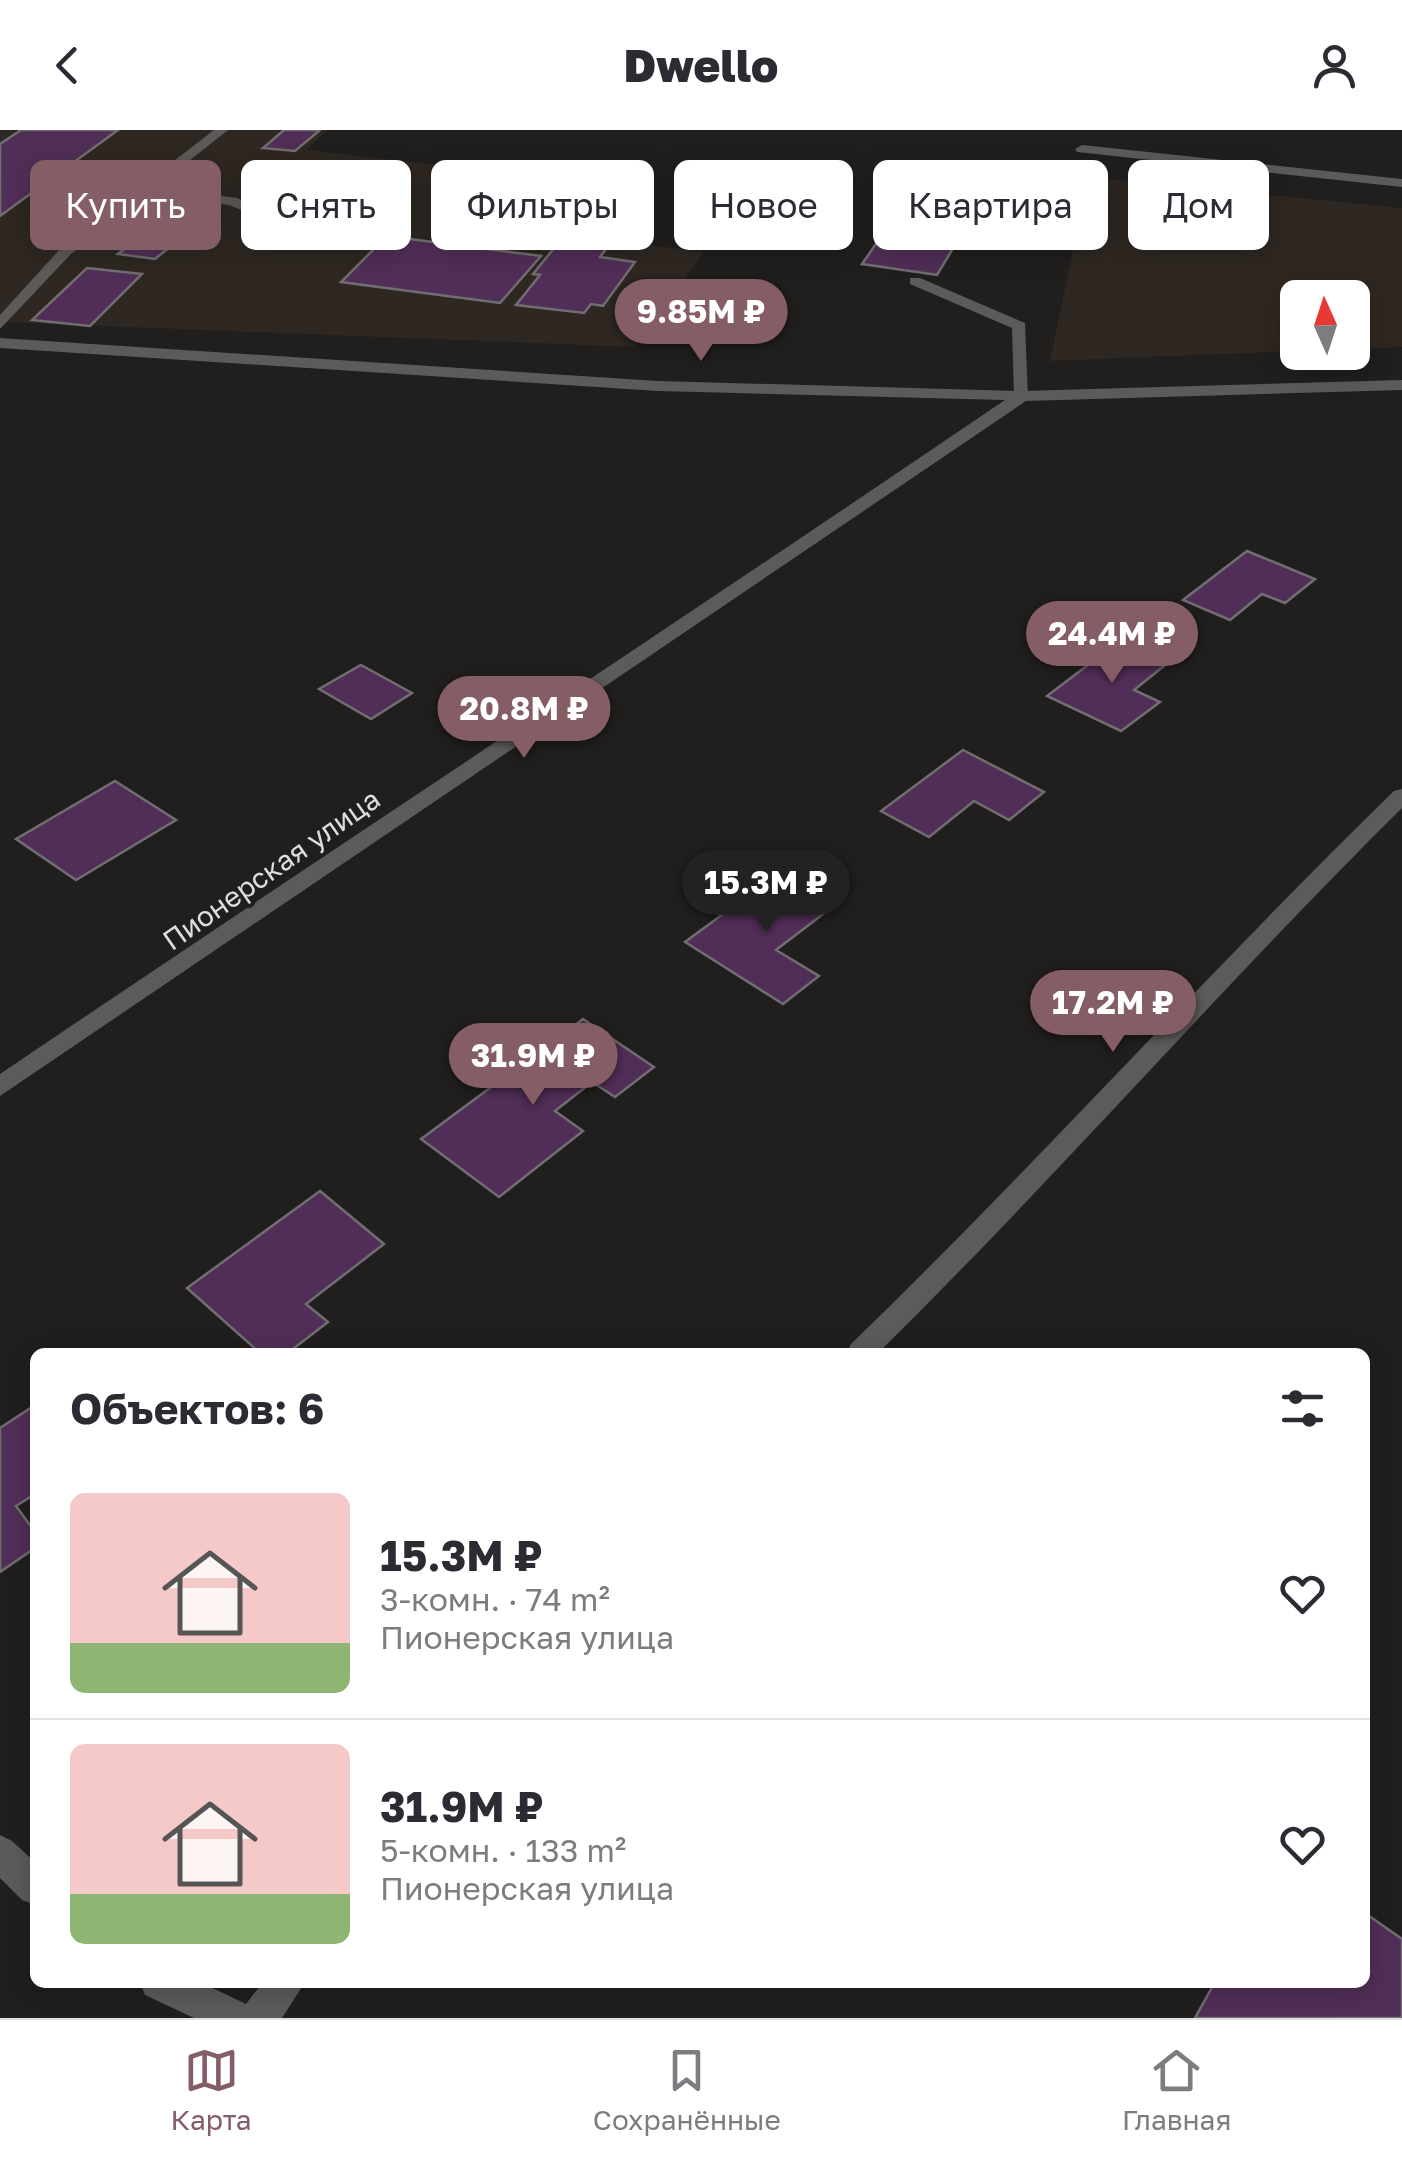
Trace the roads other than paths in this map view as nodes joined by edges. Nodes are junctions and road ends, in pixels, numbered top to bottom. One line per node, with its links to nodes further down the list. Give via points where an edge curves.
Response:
1 (222, 130): 3 (street)
2 (1082, 149): 4 (street)
3 (184, 160)
4 (1402, 183)
5 (67, 250): 7 (street)
6 (916, 281): 10 (street, via 1020,326)
7 (0, 324)
8 (0, 343): 10 (street, via 658,386)
9 (1402, 384): 10 (street)
10 (1022, 396): 12 (street, Пионерская улица)
11 (1402, 796): 13 (street, via 975,1244)
12 (0, 1087)
13 (865, 1348)
14 (0, 1852): 15 (street)
15 (30, 1882)
16 (171, 1988): 18 (street)
17 (282, 1988): 19 (street)
18 (235, 2018)
19 (258, 2018)

